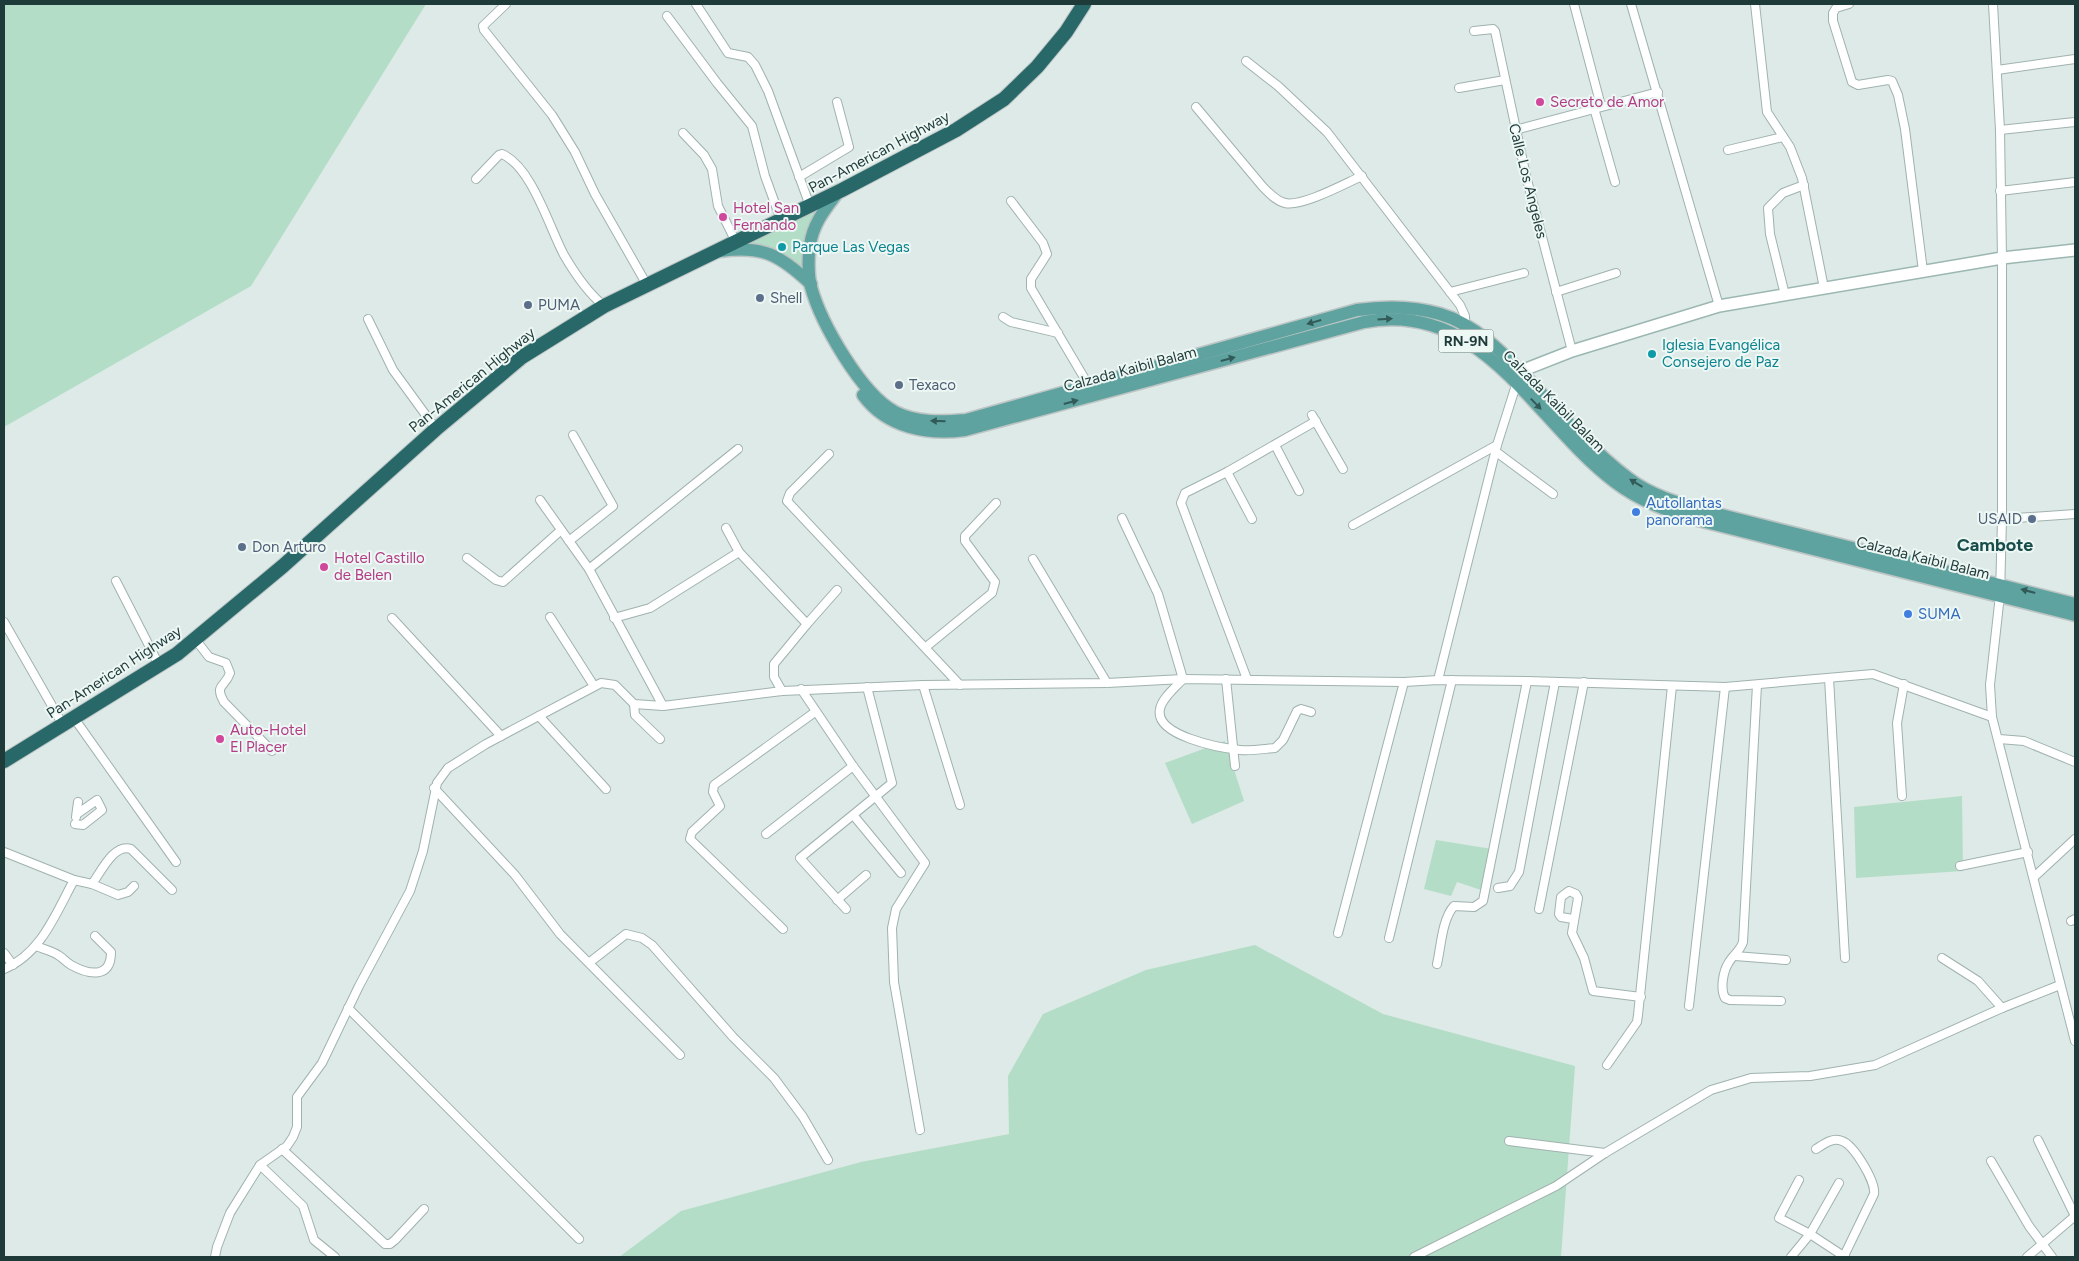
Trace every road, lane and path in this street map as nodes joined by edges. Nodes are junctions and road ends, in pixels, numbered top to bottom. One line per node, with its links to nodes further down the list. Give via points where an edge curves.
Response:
1 (506, 4): 45 (street, via 483,26 484,30 552,115)
2 (696, 4): 27 (street, via 728,53 748,57 755,65 768,91)
3 (1084, 4): 33 (highway, Pan-American Highway, via 1037,67 1004,99 956,130)
4 (1574, 4): 19 (street)
5 (1631, 4): 16 (street)
6 (1755, 4): 24 (street, via 1767,112)
7 (1849, 4): 41 (street, via 1836,8 1833,21 1852,82 1858,85 1888,80 1897,90)
8 (1993, 4): 13 (street)
9 (667, 16): 36 (street, via 752,126)
10 (1474, 31): 14 (street, Calle Los Angeles, via 1494,30)
11 (2075, 59): 13 (street)
12 (1246, 61): 26 (street, via 1327,132)
13 (1997, 70): 22 (street)
14 (1505, 80): 15 (street); 21 (street, Calle Los Angeles)
15 (1459, 88)
16 (1658, 92): 19 (street); 51 (street)
17 (838, 102): 27 (street, via 850,147)
18 (1196, 107): 26 (street, via 1263,187 1285,203 1311,197)
19 (1597, 107): 21 (street); 29 (street)
20 (2075, 122): 22 (street)
21 (1515, 130): 48 (street, Calle Los Angeles)
22 (2000, 130): 32 (street)
23 (683, 134): 37 (street, via 704,155 712,169 715,197)
24 (1783, 137): 25 (street); 31 (street, via 1796,159)
25 (1728, 150)
26 (1362, 176): 47 (street)
27 (799, 177): 35 (street)
28 (476, 179): 50 (street, via 498,156 502,154 512,160 538,200 581,284)
29 (1615, 182)
30 (2075, 182): 32 (street)
31 (1804, 185): 46 (street); 49 (street, via 1784,193 1768,208 1770,234)
32 (2000, 191): 40 (street)
33 (838, 192): 35 (highway, Pan-American Highway); 44 (main road, Calzada Kaibil Balam / RN-9N, via 812,233)
34 (1011, 201): 55 (street, via 1044,243 1047,254 1031,279 1031,288)
35 (810, 206): 36 (highway, Pan-American Highway)
36 (781, 220): 37 (highway, Pan-American Highway)
37 (736, 242): 39 (highway, Pan-American Highway)
38 (2075, 250): 40 (street)
39 (717, 252): 44 (main road, Calzada Kaibil Balam / RN-9N, via 743,248 768,253 787,262); 45 (highway, Pan-American Highway)
40 (2002, 258): 41 (street); 76 (street)
41 (1924, 271): 46 (street)
42 (1524, 273): 47 (street)
43 (1616, 273): 48 (street)
44 (811, 284): 56 (main road, Calzada Kaibil Balam / RN-9N)
45 (647, 286): 50 (highway, Pan-American Highway)
46 (1824, 288): 49 (street)
47 (1450, 292): 54 (street, via 1463,310)
48 (1556, 292): 57 (street, Calle Los Angeles)
49 (1784, 295): 51 (street)
50 (604, 306): 61 (highway, Pan-American Highway, via 522,357)
51 (1719, 306): 57 (street)
52 (1003, 317): 55 (street, via 1011,322)
53 (368, 320): 61 (street, via 393,370)
54 (1466, 326): 58 (main road, Calzada Kaibil Balam / RN-9N); 60 (main road, Calzada Kaibil Balam / RN-9N, one-way to 60, via 1441,314 1418,309 1357,310)
55 (1058, 333): 60 (street)
56 (839, 349): 59 (main road, Calzada Kaibil Balam / RN-9N, one-way to 59, via 853,382 875,409 899,424 940,432 975,428 1385,319 1420,322 1453,333 1482,352); 60 (main road, Calzada Kaibil Balam / RN-9N, one-way to 56, via 966,420 934,422 895,412 875,397)
57 (1572, 351): 58 (street)
58 (1521, 371): 59 (street); 86 (main road, Calzada Kaibil Balam / RN-9N, one-way to 58, via 1664,498 1637,484 1614,466)
59 (1516, 384): 64 (street); 86 (main road, Calzada Kaibil Balam / RN-9N, one-way to 86, via 1604,473 1651,504 1698,520)
60 (1089, 386)
61 (436, 429): 95 (highway, Pan-American Highway, via 283,566)
62 (574, 435): 80 (street, via 613,506)
63 (1274, 444): 67 (street, via 1314,418); 68 (street); 69 (street)
64 (1496, 448): 70 (street); 77 (street); 102 (street)
65 (738, 449): 84 (street)
66 (829, 454): 96 (street, via 790,493 787,501)
67 (1343, 469)
68 (1227, 472): 75 (street); 101 (street, via 1185,493 1181,503)
69 (1299, 491)
70 (1553, 494)
71 (540, 500): 79 (street)
72 (996, 503): 96 (street, via 964,536 995,582 995,587)
73 (2075, 514): 76 (street)
74 (1122, 518): 99 (street, via 1158,594)
75 (1252, 519)
76 (2002, 519): 86 (street)
77 (1353, 525)
78 (726, 528): 81 (street)
79 (560, 530): 80 (street); 82 (street, via 503,582)
80 (569, 541): 84 (street)
81 (739, 552): 92 (street, via 650,608); 94 (street)
82 (467, 558)
83 (1033, 559): 108 (street)
84 (589, 569): 92 (street)
85 (116, 581): 97 (street)
86 (2000, 589): 88 (main road, Calzada Kaibil Balam / RN-9N, one-way to 86); 89 (main road, Calzada Kaibil Balam / RN-9N); 124 (street, via 1990,685)
87 (837, 590): 94 (street)
88 (2075, 604)
89 (2075, 615)
90 (550, 617): 112 (street)
91 (392, 618): 126 (street)
92 (614, 618): 120 (street)
93 (4, 622): 125 (street)
94 (807, 624): 118 (street, via 774,664 772,671)
95 (195, 639): 97 (highway, Pan-American Highway); 130 (street, via 209,657 226,663 230,673 221,686 224,702)
96 (926, 647): 110 (street)
97 (159, 666): 125 (highway, Pan-American Highway)
98 (1829, 678): 109 (street, via 1873,674); 111 (street); 170 (street)
99 (1183, 679): 100 (street); 108 (street); 129 (street, via 1163,702 1159,717 1163,723 1175,733 1198,742)
100 (1226, 679): 101 (street); 129 (street)
101 (1247, 679): 105 (street)
102 (1438, 680): 103 (street); 105 (street)
103 (1452, 680): 104 (street); 166 (street)
104 (1527, 681): 106 (street); 174 (street, via 1483,901 1474,908 1454,906 1451,909)
105 (1404, 682): 164 (street)
106 (1555, 682): 107 (street); 157 (street, via 1519,872 1510,886)
107 (1584, 682): 114 (street); 161 (street)
108 (1106, 683): 110 (street)
109 (1904, 684): 124 (street); 137 (street, via 1898,723)
110 (960, 685): 113 (street)
111 (1757, 685): 116 (street); 169 (street, via 1743,942)
112 (594, 686): 119 (street, via 601,683 615,685); 123 (street)
113 (923, 686): 115 (street); 140 (street)
114 (1672, 686): 116 (street); 178 (street)
115 (867, 687): 117 (street); 138 (street, via 893,780)
116 (1725, 687): 180 (street)
117 (802, 689): 118 (street); 121 (street)
118 (782, 691): 120 (street)
119 (634, 704): 120 (street); 128 (street, via 635,715)
120 (663, 706)
121 (815, 712): 133 (street); 163 (street, via 714,785 713,792 720,806 692,832 690,839)
122 (1311, 712): 129 (street, via 1297,711 1283,740 1275,748)
123 (539, 716): 126 (street); 136 (street)
124 (1992, 718): 127 (street)
125 (69, 722): 131 (highway, Pan-American Highway); 149 (street)
126 (502, 736): 135 (street, via 461,758 448,768)
127 (1999, 739): 132 (street, via 2024,741); 148 (street)
128 (660, 740)
129 (1234, 749): 134 (street)
130 (272, 751)
131 (4, 761)
132 (2075, 762)
133 (853, 766): 138 (street); 145 (street)
134 (1235, 766)
135 (434, 788): 173 (street, via 515,875 560,934); 181 (street, via 423,851 410,891)
136 (606, 789)
137 (1902, 796)
138 (875, 797): 142 (street); 186 (street, via 925,864 896,909 892,928 894,982)
139 (78, 802): 141 (street)
140 (960, 805)
141 (77, 814): 143 (street); 143 (street, via 96,800 102,810 83,825)
142 (854, 816): 151 (street); 159 (street, via 800,858)
143 (75, 824): 144 (street)
144 (91, 828)
145 (766, 834)
146 (2075, 839): 153 (street)
147 (4, 852): 154 (street)
148 (2028, 852): 150 (street); 153 (street)
149 (176, 862)
150 (1960, 866)
151 (901, 873)
152 (866, 875): 159 (street)
153 (2034, 877): 177 (street)
154 (74, 880): 155 (street); 167 (street)
155 (92, 884): 156 (street, via 118,895); 158 (street, via 114,854 125,846 132,849)
156 (134, 886)
157 (1498, 888)
158 (172, 890)
159 (837, 900): 160 (street)
160 (846, 909)
161 (1539, 909)
162 (1573, 919): 178 (street, via 1572,933 1584,958 1593,991)
163 (783, 929)
164 (1338, 933)
165 (95, 936): 167 (street, via 111,952 107,969 99,973 81,970)
166 (1389, 938)
167 (36, 946): 175 (street)
168 (4, 953): 175 (street)
169 (1735, 956): 172 (street); 179 (street, via 1724,975 1722,994 1725,998)
170 (1845, 958)
171 (1942, 958): 182 (street, via 1978,981)
172 (1786, 960)
173 (590, 962): 184 (street); 192 (street, via 626,934 642,938 652,945 774,1078 803,1117)
174 (1437, 964)
175 (13, 965): 176 (street)
176 (4, 969)
177 (2060, 985): 182 (street); 183 (street)
178 (1641, 998): 185 (street, via 1636,1022)
179 (1780, 1000)
180 (1689, 1006)
181 (348, 1008): 189 (street, via 322,1063 296,1097 297,1127); 200 (street)
182 (2002, 1008): 191 (street, via 1875,1065 1810,1076 1735,1081 1697,1097)
183 (2075, 1041)
184 (680, 1055)
185 (1607, 1064)
186 (920, 1130)
187 (2038, 1140): 198 (street)
188 (1509, 1141): 191 (street)
189 (282, 1149): 194 (street); 197 (street, via 385,1244 390,1244)
190 (1816, 1149): 206 (street, via 1831,1140 1848,1144 1875,1186)
191 (1605, 1153): 204 (street, via 1556,1186)
192 (828, 1160)
193 (1991, 1161): 201 (street)
194 (260, 1166): 202 (street, via 230,1213); 203 (street, via 303,1206 314,1240)
195 (1799, 1180): 199 (street, via 1779,1218)
196 (1839, 1183): 199 (street)
197 (424, 1209)
198 (2075, 1216): 201 (street)
199 (1810, 1234): 205 (street); 206 (street)
200 (579, 1239)
201 (2041, 1245): 207 (street); 208 (street)
202 (215, 1257)
203 (335, 1257)
204 (1414, 1257)
205 (1791, 1257)
206 (1845, 1257)
207 (2028, 1257)
208 (2052, 1257)

